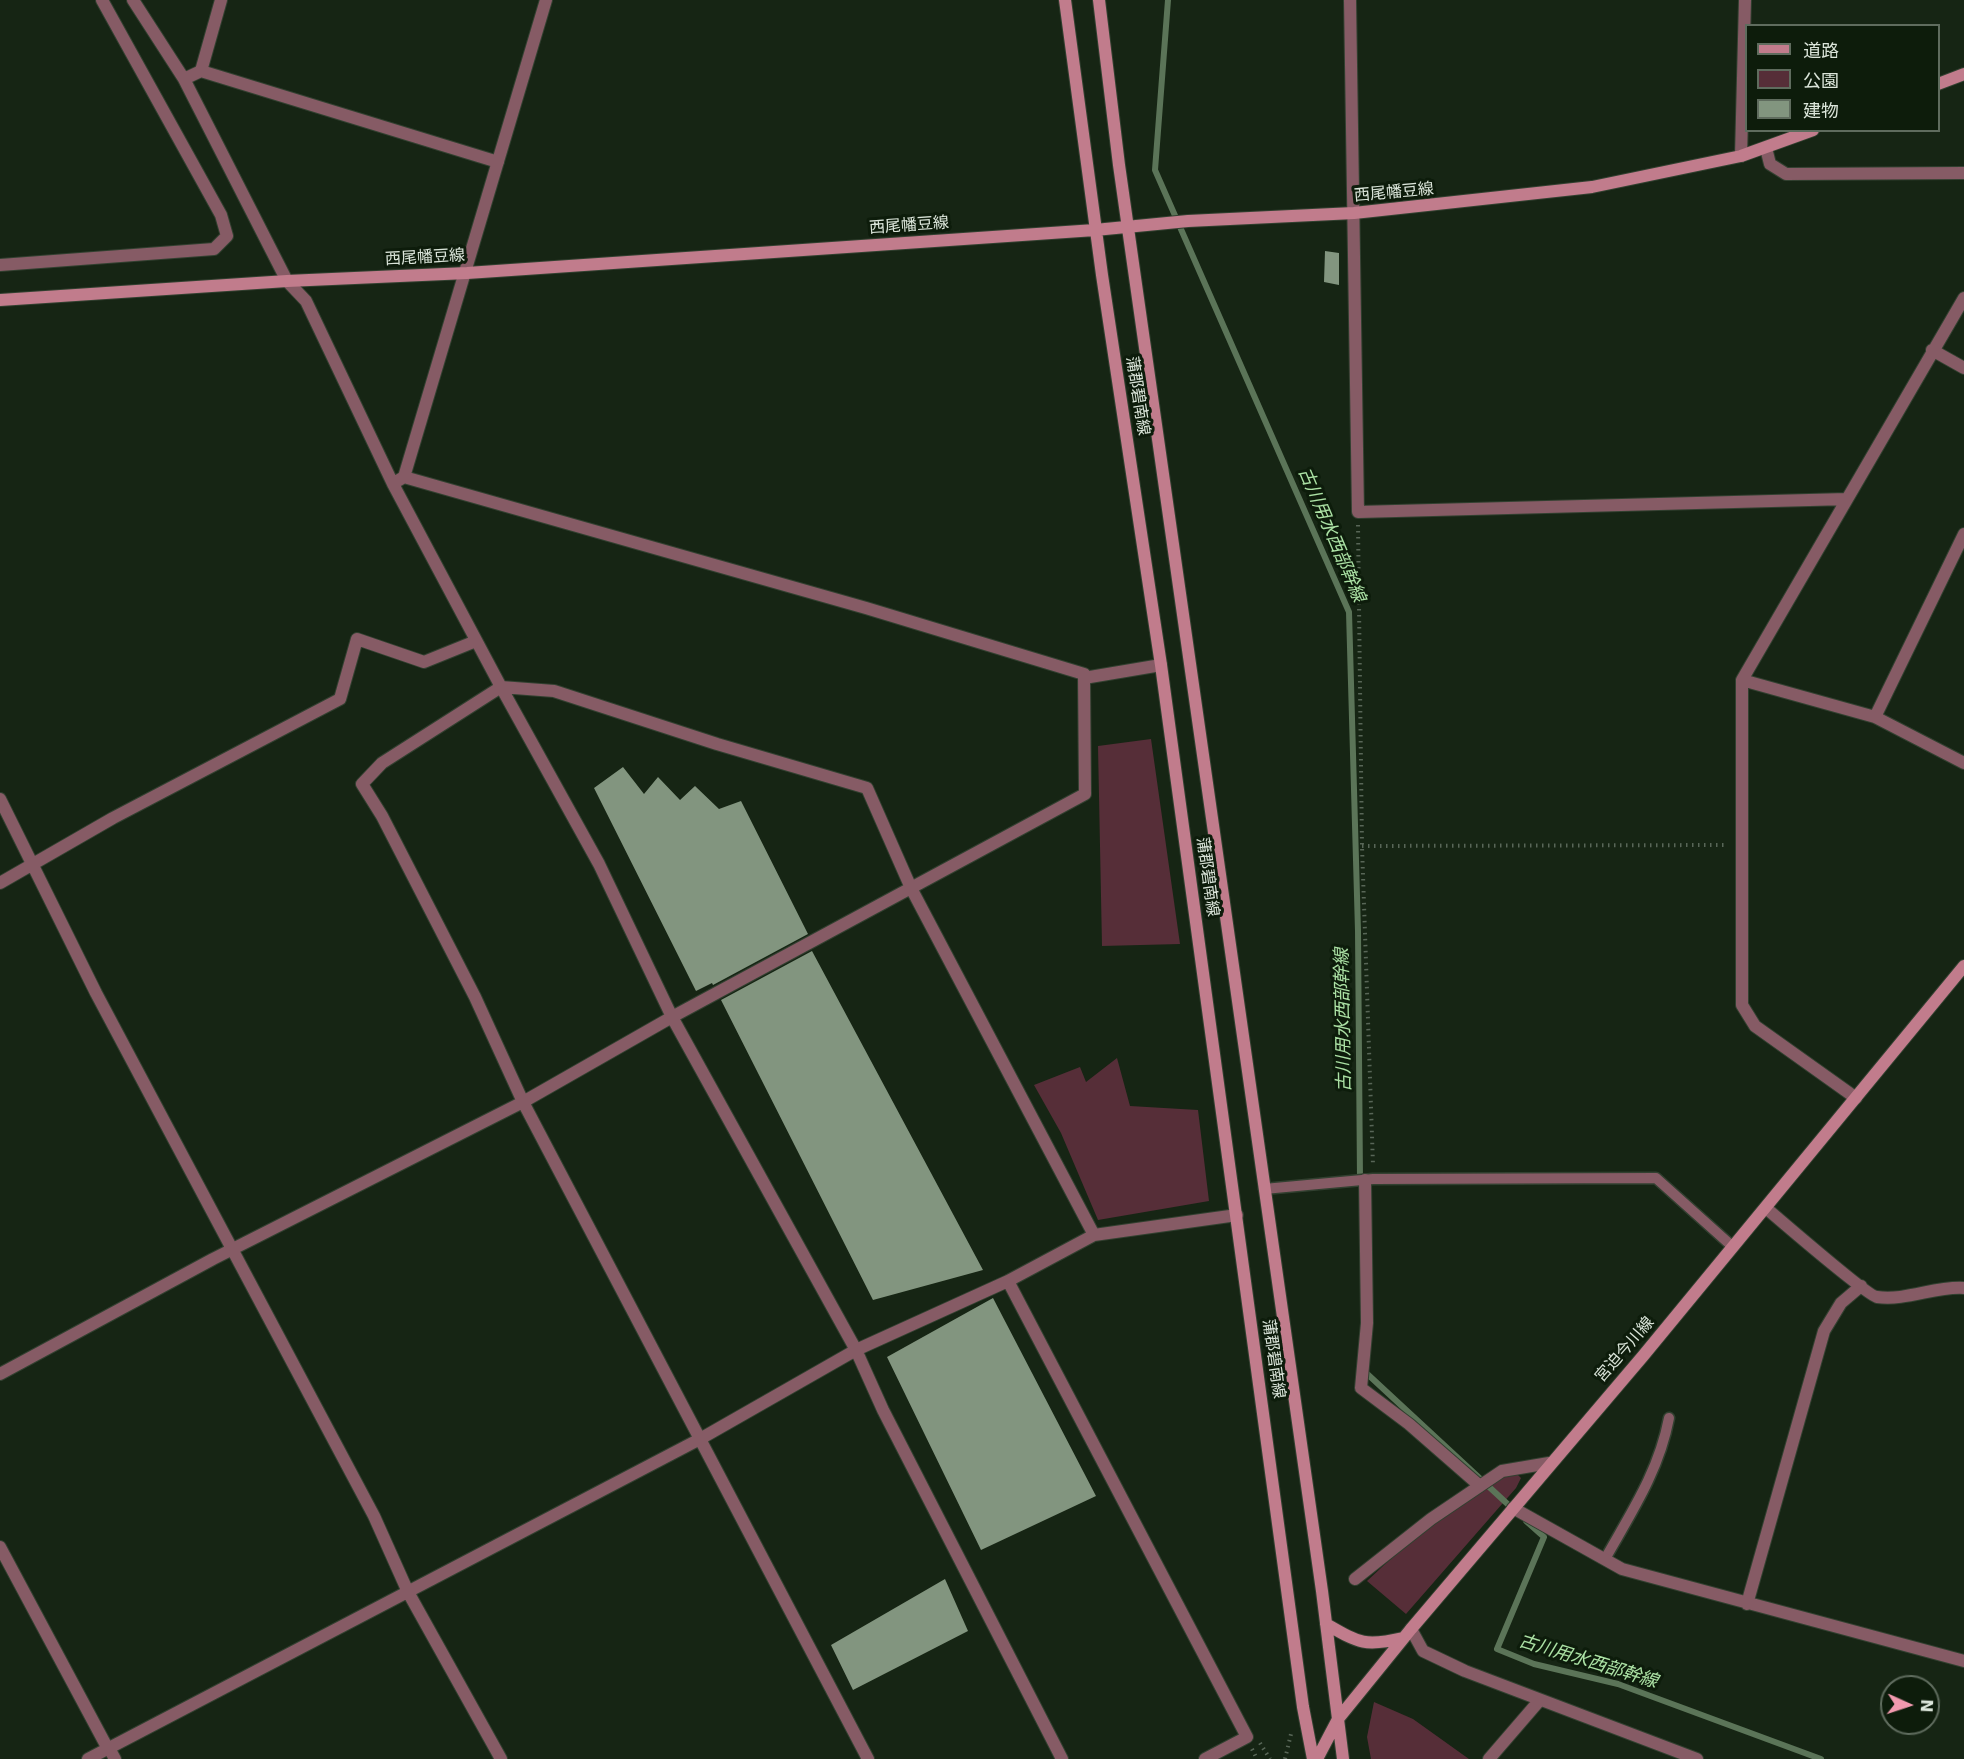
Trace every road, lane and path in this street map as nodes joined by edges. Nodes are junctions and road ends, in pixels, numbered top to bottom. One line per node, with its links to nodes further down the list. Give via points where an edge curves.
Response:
1 (102, 0): 21 (street, via 221,215 227,236 214,249)
2 (133, 0): 11 (street)
3 (221, 0): 9 (street)
4 (546, 0): 16 (street)
5 (1065, 0): 20 (main road, 蒲郡碧南線)
6 (1099, 0): 19 (main road, 蒲郡碧南線)
7 (1350, 0): 18 (street)
8 (1745, 0): 15 (street)
9 (201, 72): 11 (street); 16 (street)
10 (1964, 74): 12 (main road)
11 (184, 79): 23 (street)
12 (1940, 83)
13 (1807, 132): 14 (main road, 西尾幡豆線)
14 (1766, 148): 15 (main road, 西尾幡豆線); 17 (street, via 1770,164 1786,174)
15 (1741, 156): 18 (main road, 西尾幡豆線, via 1592,188)
16 (498, 162): 22 (street)
17 (1964, 174)
18 (1354, 213): 19 (main road, 西尾幡豆線); 31 (street)
19 (1128, 226): 20 (main road, 西尾幡豆線); 51 (main road, 蒲郡碧南線)
20 (1095, 230): 22 (main road, 西尾幡豆線); 34 (main road, 蒲郡碧南線)
21 (0, 265)
22 (467, 273): 23 (main road, 西尾幡豆線); 28 (street)
23 (287, 281): 25 (main road, 西尾幡豆線); 29 (street, via 306,301)
24 (1964, 298): 26 (street)
25 (0, 300)
26 (1932, 350): 27 (street); 30 (street)
27 (1964, 368)
28 (404, 477): 29 (street); 35 (street, via 866,608 1084,674)
29 (393, 484): 33 (street)
30 (1847, 498): 31 (street); 36 (street)
31 (1358, 512): 42 (path)
32 (1964, 534): 38 (street)
33 (476, 641): 37 (street); 43 (street, via 423,662 357,639 340,699)
34 (1161, 665): 35 (street); 53 (main road, 蒲郡碧南線)
35 (1084, 678): 45 (street, via 1085,794)
36 (1742, 680): 38 (street); 41 (street)
37 (501, 687): 45 (street, via 554,691 867,788); 47 (street, via 599,864); 49 (street, via 382,763 362,784 475,997)
38 (1875, 717): 39 (street)
39 (1964, 763)
40 (0, 799): 43 (street)
41 (1741, 844): 42 (path); 48 (street, via 1742,1005 1755,1026)
42 (1362, 846): 50 (path)
43 (31, 865): 44 (street); 56 (street)
44 (0, 883)
45 (911, 888): 47 (street); 54 (street)
46 (1964, 966): 48 (main road, 宮迫今川線)
47 (672, 1017): 49 (street); 60 (street)
48 (1856, 1098): 52 (main road, 宮迫今川線)
49 (523, 1102): 56 (street); 63 (street)
50 (1369, 1179): 51 (lane); 55 (lane, via 1656,1178); 65 (street, via 1367,1323 1360,1388 1409,1424)
51 (1264, 1189): 72 (main road, 蒲郡碧南線)
52 (1766, 1208): 55 (main road, 宮迫今川線); 58 (street)
53 (1237, 1215): 54 (street); 85 (main road, 蒲郡碧南線, via 1302,1695)
54 (1094, 1235): 57 (street)
55 (1732, 1247): 64 (main road, 宮迫今川線)
56 (233, 1251): 61 (street); 70 (street, via 374,1516)
57 (1008, 1281): 60 (street); 83 (street, via 1247,1737)
58 (1861, 1286): 59 (street, via 1874,1297); 71 (street, via 1841,1303 1824,1331)
59 (1964, 1288)
60 (856, 1350): 63 (street); 82 (street)
61 (0, 1374)
62 (1669, 1418): 68 (lane, via 1652,1476)
63 (700, 1439): 70 (street); 81 (street)
64 (1550, 1463): 65 (street, via 1502,1471); 66 (main road, 宮迫今川線)
65 (1480, 1486): 69 (street)
66 (1513, 1508): 68 (street); 73 (main road, 宮迫今川線)
67 (0, 1547): 78 (street)
68 (1605, 1559): 71 (street, via 1622,1569)
69 (1355, 1579)
70 (408, 1592): 78 (street); 80 (street)
71 (1747, 1604): 74 (street)
72 (1326, 1624): 73 (main road, via 1356,1641 1377,1644); 76 (main road, 蒲郡碧南線)
73 (1407, 1634): 75 (street, via 1423,1651); 76 (main road, 宮迫今川線)
74 (1964, 1661)
75 (1539, 1701): 87 (street); 88 (street)
76 (1338, 1719): 85 (main road, 宮迫今川線); 86 (main road, 蒲郡碧南線)
77 (1292, 1734): 84 (path)
78 (111, 1752): 79 (street)
79 (88, 1759)
80 (501, 1759)
81 (868, 1759)
82 (1062, 1759)
83 (1205, 1759)
84 (1285, 1759)
85 (1315, 1759)
86 (1343, 1759)
87 (1489, 1759)
88 (1696, 1759)

